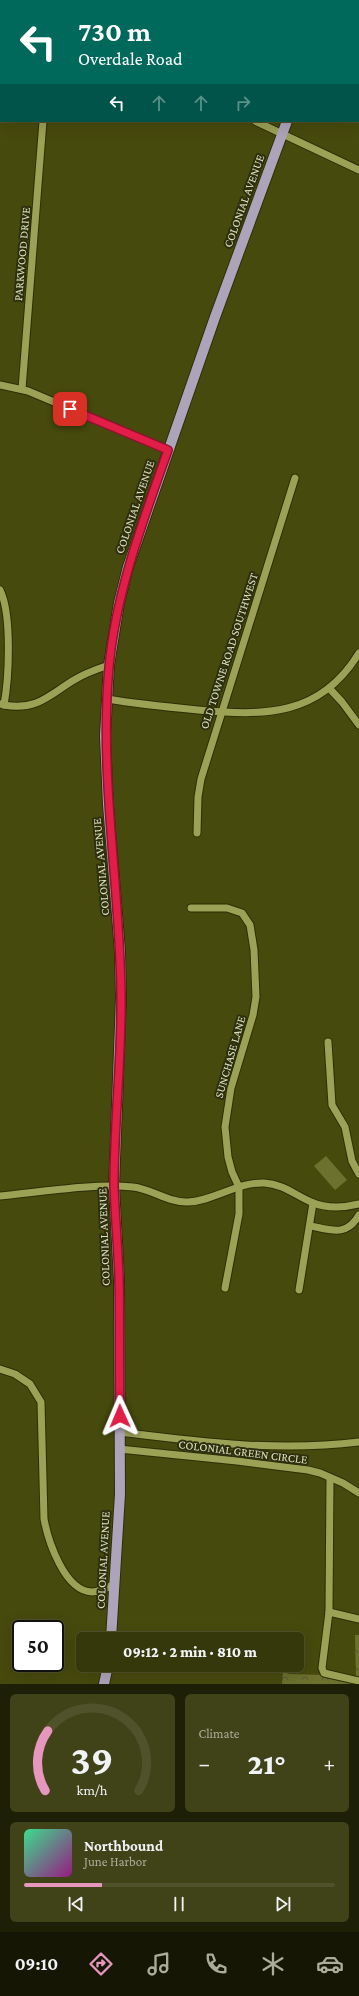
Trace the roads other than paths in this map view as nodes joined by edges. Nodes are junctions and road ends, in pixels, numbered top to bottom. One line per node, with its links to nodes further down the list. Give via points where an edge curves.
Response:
1 (43, 122): 7 (street, PARKWOOD DRIVE)
2 (258, 122): 4 (street)
3 (287, 122): 4 (main road, COLONIAL AVENUE)
4 (283, 134): 5 (street); 8 (main road, COLONIAL AVENUE)
5 (359, 170)
6 (0, 385): 7 (street)
7 (22, 389): 8 (street)
8 (168, 450): 12 (main road, COLONIAL AVENUE, via 128,567)
9 (295, 478): 16 (street, OLD TOWNE ROAD SOUTHWEST)
10 (0, 590): 15 (street, via 6,621 8,657)
11 (359, 653): 13 (street, via 351,666)
12 (109, 665): 14 (main road, COLONIAL AVENUE); 15 (street, via 76,678 34,705 22,707)
13 (329, 688): 16 (street, via 305,702 285,709 268,712); 17 (street)
14 (107, 700): 16 (street); 22 (main road, COLONIAL AVENUE, via 107,783 118,914 121,998)
15 (2, 704)
16 (223, 712): 18 (street, OLD TOWNE ROAD SOUTHWEST, via 201,779)
17 (359, 725)
18 (197, 833)
19 (191, 908): 23 (street, SUNCHASE LANE, via 227,908 237,911 250,925 256,974 254,1015 231,1088 225,1127 228,1157)
20 (328, 1042): 21 (street, via 332,1105 345,1127 352,1161)
21 (359, 1174)
22 (114, 1186): 23 (street, via 134,1187 184,1202 204,1199); 24 (street); 32 (main road, COLONIAL AVENUE, via 119,1280)
23 (239, 1187): 25 (street, via 254,1183 277,1185); 29 (street, via 239,1214)
24 (0, 1196)
25 (314, 1203): 26 (street, via 336,1207); 28 (street)
26 (359, 1204)
27 (359, 1214): 28 (street, via 355,1222 347,1228 334,1232)
28 (311, 1226): 30 (street)
29 (225, 1288)
30 (299, 1290)
31 (0, 1369): 37 (street, via 15,1374 30,1384 41,1402 44,1518 48,1537 63,1569 76,1584 92,1592)
32 (120, 1432): 33 (street, COLONIAL GREEN CIRCLE, via 226,1444 295,1448); 34 (main road, COLONIAL AVENUE)
33 (359, 1442)
34 (119, 1449): 35 (street, COLONIAL GREEN CIRCLE, via 294,1468 320,1473); 37 (main road, COLONIAL AVENUE, via 120,1494)
35 (330, 1478): 36 (street, COLONIAL GREEN CIRCLE); 38 (street)
36 (359, 1493)
37 (115, 1584): 40 (main road, COLONIAL AVENUE)
38 (329, 1612): 39 (street); 42 (street, via 322,1668 324,1673)
39 (359, 1619)
40 (112, 1632)
41 (107, 1672): 43 (main road)
42 (359, 1681)
43 (104, 1684)

